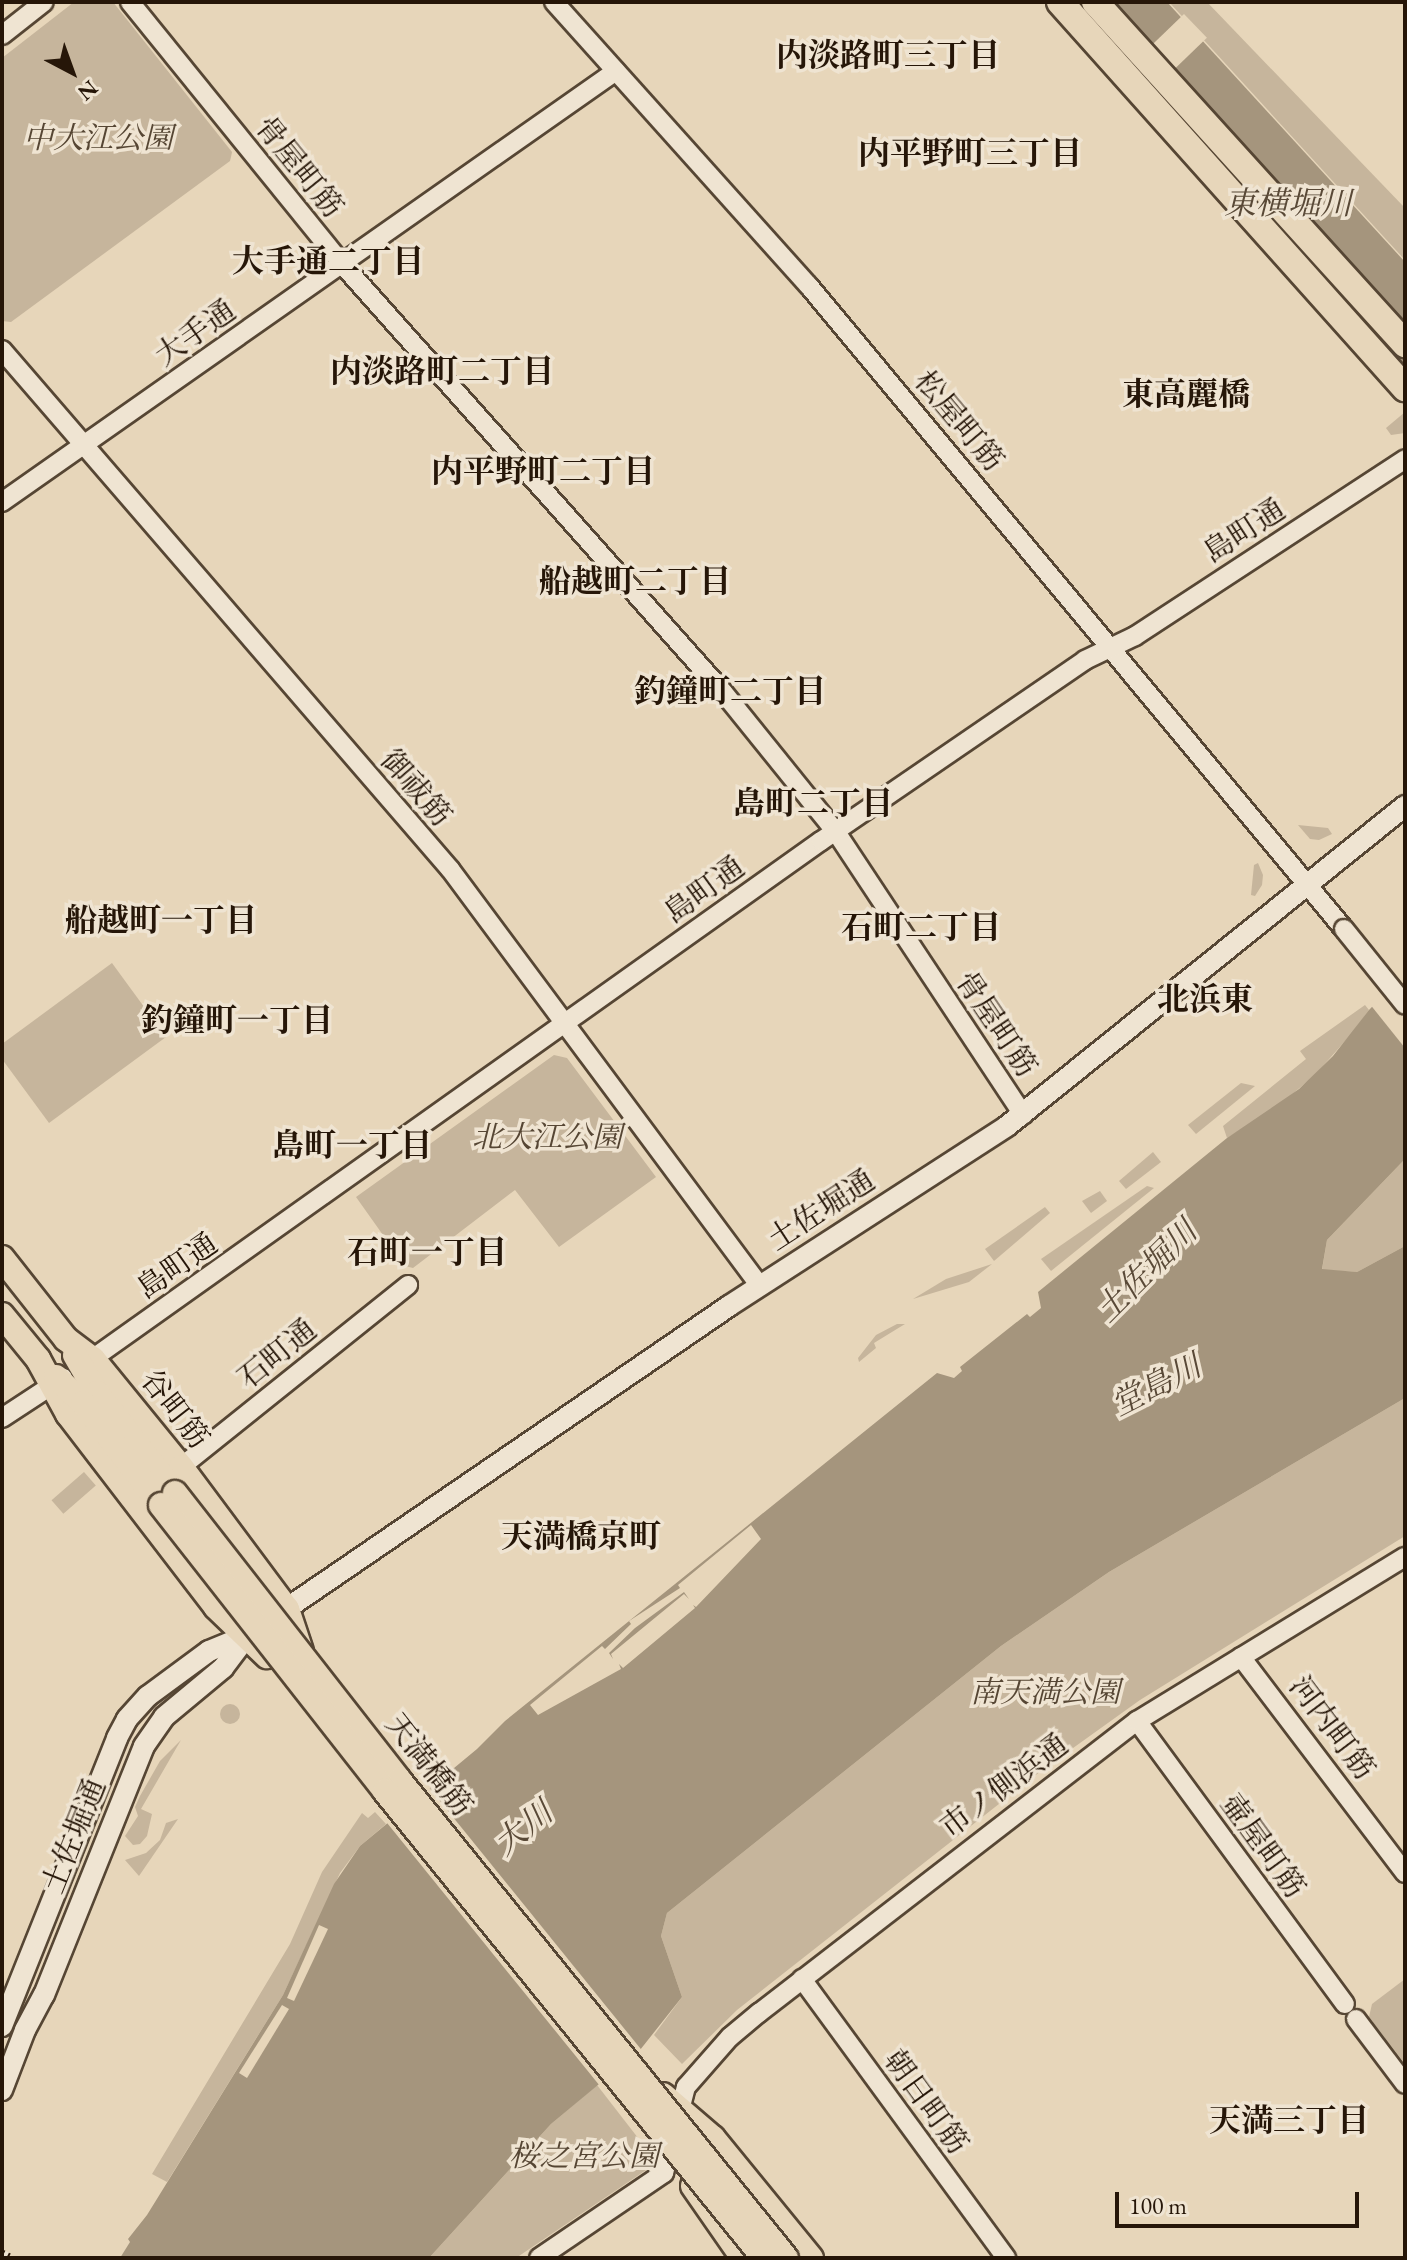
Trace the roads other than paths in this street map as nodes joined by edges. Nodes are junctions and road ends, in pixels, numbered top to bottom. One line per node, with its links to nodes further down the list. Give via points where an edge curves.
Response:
1 (44, 2): 7 (street)
2 (130, 2): 10 (street, 骨屋町筋)
3 (554, 2): 8 (street, 松屋町筋)
4 (1060, 2): 13 (highway)
5 (1095, 2): 9 (highway)
6 (1105, 2): 9 (highway)
7 (2, 35)
8 (616, 71): 10 (street, 大手通); 17 (street, 松屋町筋, via 809,286)
9 (1164, 77): 11 (highway)
10 (342, 264): 14 (street, 大手通); 19 (street, 骨屋町筋, via 723,692)
11 (1405, 344)
12 (2, 350): 14 (street, 御祓筋)
13 (1405, 388)
14 (84, 444): 16 (street, 大手通); 22 (street, 御祓筋, via 450,869)
15 (1404, 460): 17 (street, 島町通, via 1135,636)
16 (2, 502)
17 (1110, 647): 19 (street, 島町通); 20 (street, 松屋町筋)
18 (1405, 806): 20 (main road, 土佐堀通)
19 (836, 832): 22 (street, 島町通); 23 (street, 骨屋町筋)
20 (1309, 886): 21 (street, 松屋町筋, bridge); 23 (main road, 土佐堀通)
21 (1405, 1005)
22 (565, 1025): 26 (street, 御祓筋); 28 (street, 島町通)
23 (1023, 1115): 26 (main road, 土佐堀通)
24 (2, 1258): 28 (main road, 天満橋筋)
25 (408, 1285): 31 (street, 石町通)
26 (760, 1286): 34 (main road, 土佐堀通)
27 (2, 1315): 29 (main road)
28 (87, 1363): 29 (street, 島町通); 31 (main road, 谷町筋); 32 (main road, 天満橋筋)
29 (56, 1383): 30 (street, 島町通); 32 (main road, 天満橋筋, via 83,1403); 35 (main road, via 68,1414 216,1607)
30 (2, 1418)
31 (181, 1467): 34 (main road, 谷町筋)
32 (168, 1499): 49 (main road, 天満橋筋, bridge, via 385,1791); 50 (main road, 天満橋筋, bridge)
33 (1405, 1557): 36 (street, 市ノ側浜通)
34 (287, 1609): 35 (main road, 土佐堀通); 38 (main road, 天満橋筋, via 297,1645)
35 (248, 1635): 38 (main road, 天満橋筋); 41 (main road, 土佐堀通, via 209,1651 148,1696 127,1719); 44 (main road, 土佐堀通, via 223,1668 164,1717 144,1746)
36 (1241, 1657): 37 (street, 市ノ側浜通); 39 (street, 河内町筋)
37 (1137, 1721): 40 (street, 市ノ側浜通); 43 (street, 壷屋町筋)
38 (397, 1793): 42 (main road, 天満橋筋, bridge)
39 (1405, 1873)
40 (802, 1979): 45 (street, 市ノ側浜通, via 730,2037 686,2087); 52 (street, 朝日町筋)
41 (2, 2026)
42 (630, 2080): 45 (main road, 天満橋筋); 46 (main road, 天満橋筋)
43 (1405, 2084)
44 (2, 2090)
45 (679, 2110): 46 (street, 市ノ側浜通); 51 (main road, 天満橋筋, via 713,2138)
46 (669, 2150): 47 (street, 市ノ側浜通, via 664,2173); 48 (main road, 天満橋筋)
47 (539, 2258)
48 (743, 2258)
49 (764, 2258)
50 (786, 2258)
51 (811, 2258)
52 (1006, 2258)

